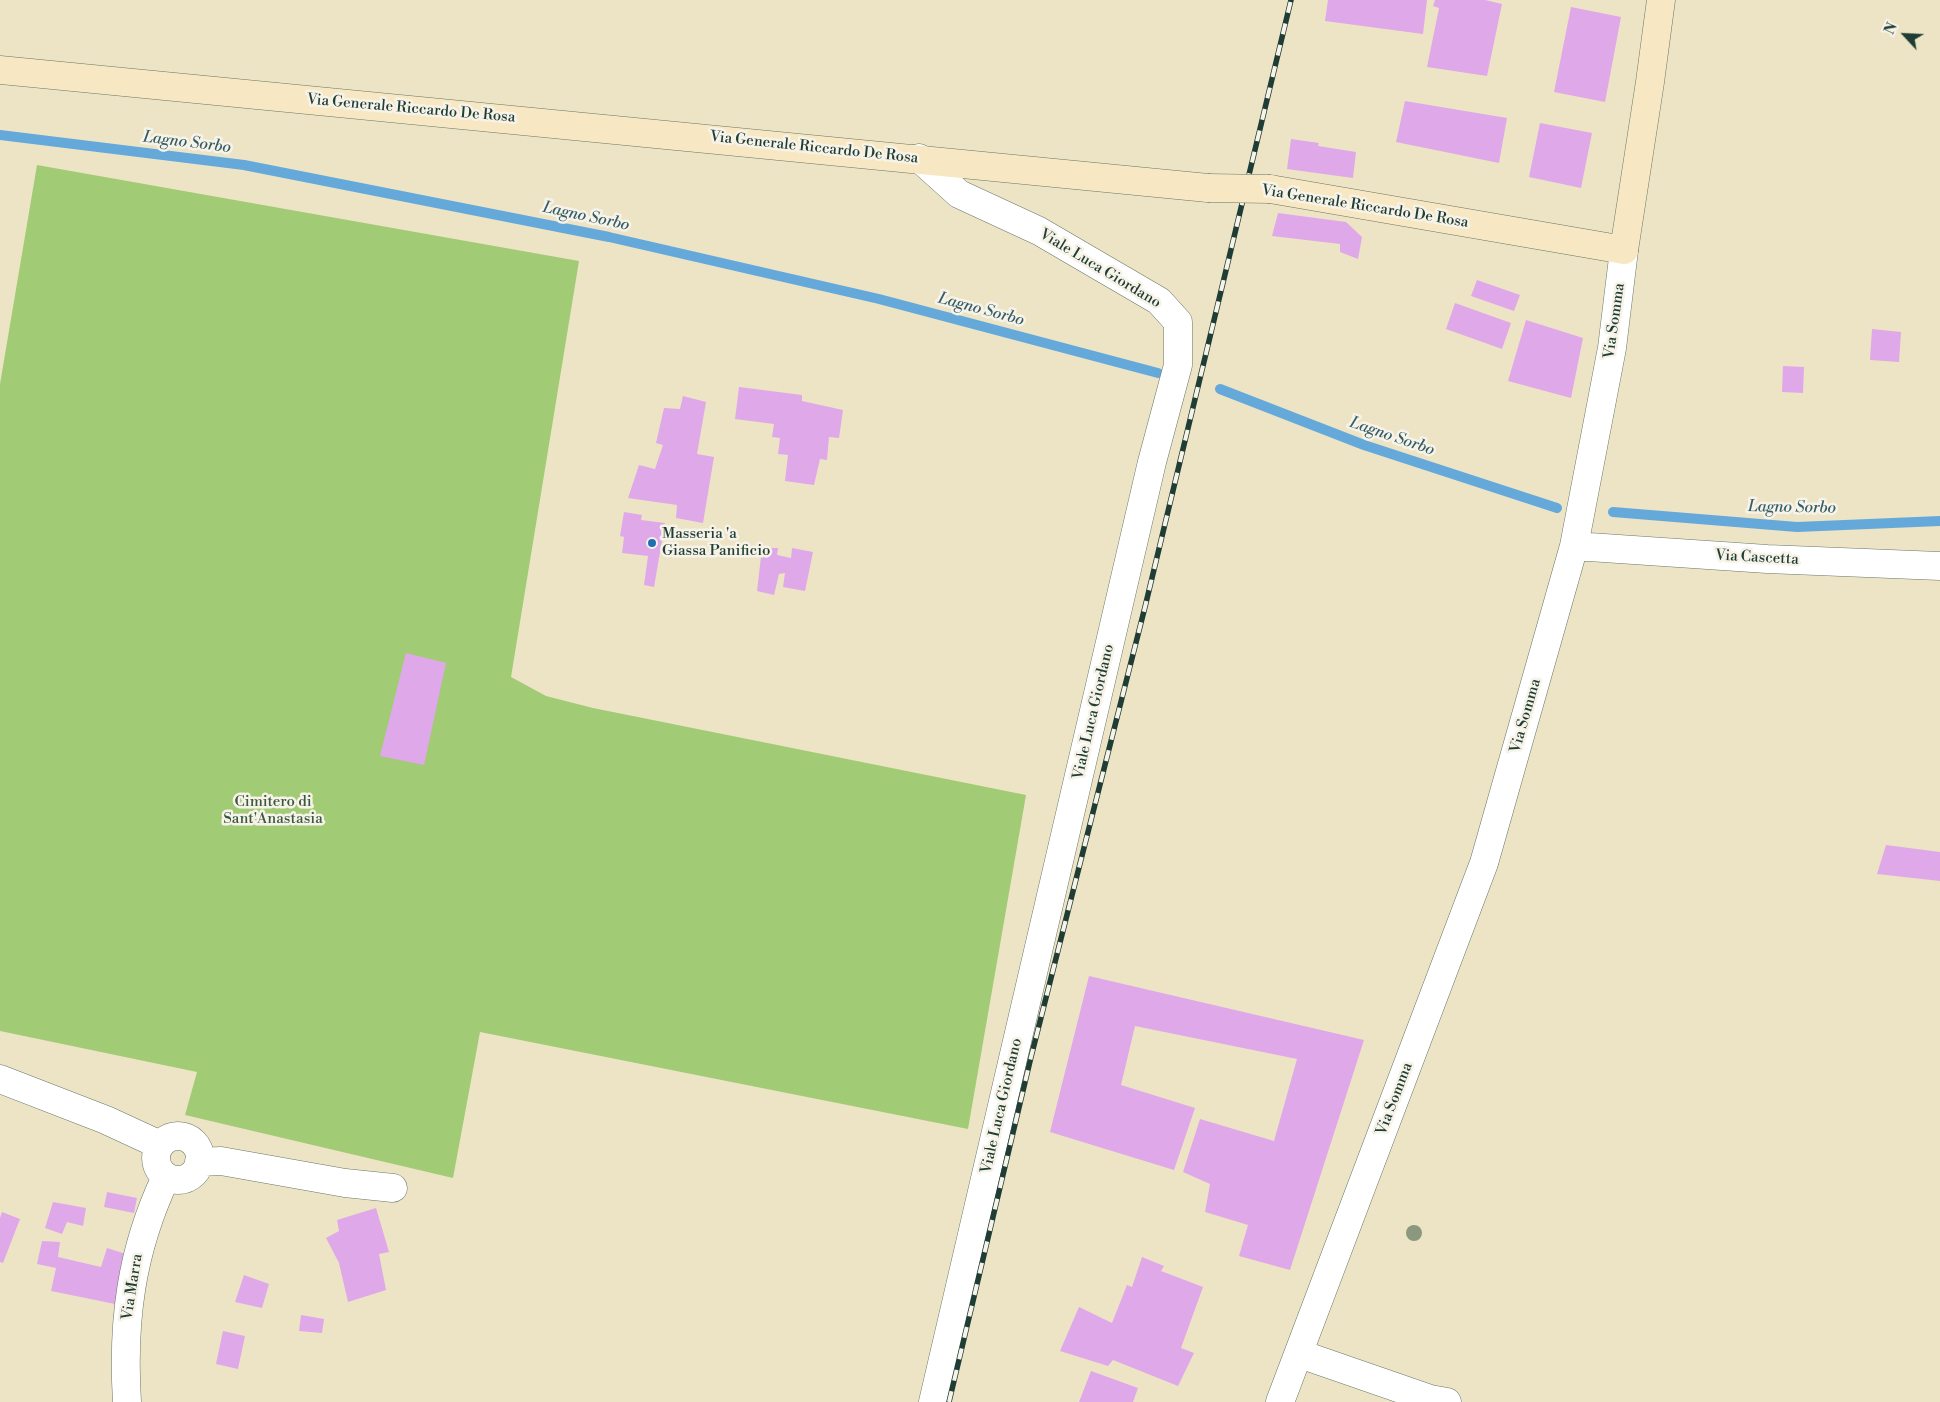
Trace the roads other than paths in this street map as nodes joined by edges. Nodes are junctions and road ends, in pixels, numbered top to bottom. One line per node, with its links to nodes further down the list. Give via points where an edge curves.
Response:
1 (1660, 0): 4 (main road, Via Somma)
2 (0, 70): 3 (main road, Via Generale Riccardo De Rosa)
3 (919, 158): 4 (main road, Via Generale Riccardo De Rosa, bridge, via 1208,188 1270,190); 14 (street, Viale Luca Giordano, via 959,194 1039,231 1159,301 1178,322 1178,365 1152,462)
4 (1624, 250): 5 (street, Via Somma, via 1612,348)
5 (1574, 546): 6 (street, Via Cascetta); 12 (street, Via Somma, via 1484,863)
6 (1940, 566)
7 (0, 1079): 8 (street, via 106,1120)
8 (160, 1145): 9 (street, via 172,1137 186,1138 197,1148); 10 (street, via 155,1159)
9 (199, 1162): 10 (street, via 197,1169 186,1178); 11 (street, via 221,1161 345,1183)
10 (166, 1177): 13 (street, Via Marra, via 142,1235 130,1295 124,1358)
11 (393, 1188)
12 (1300, 1354): 15 (street, Via Somma); 16 (street)
13 (127, 1402)
14 (934, 1402)
15 (1280, 1402)
16 (1447, 1402)

